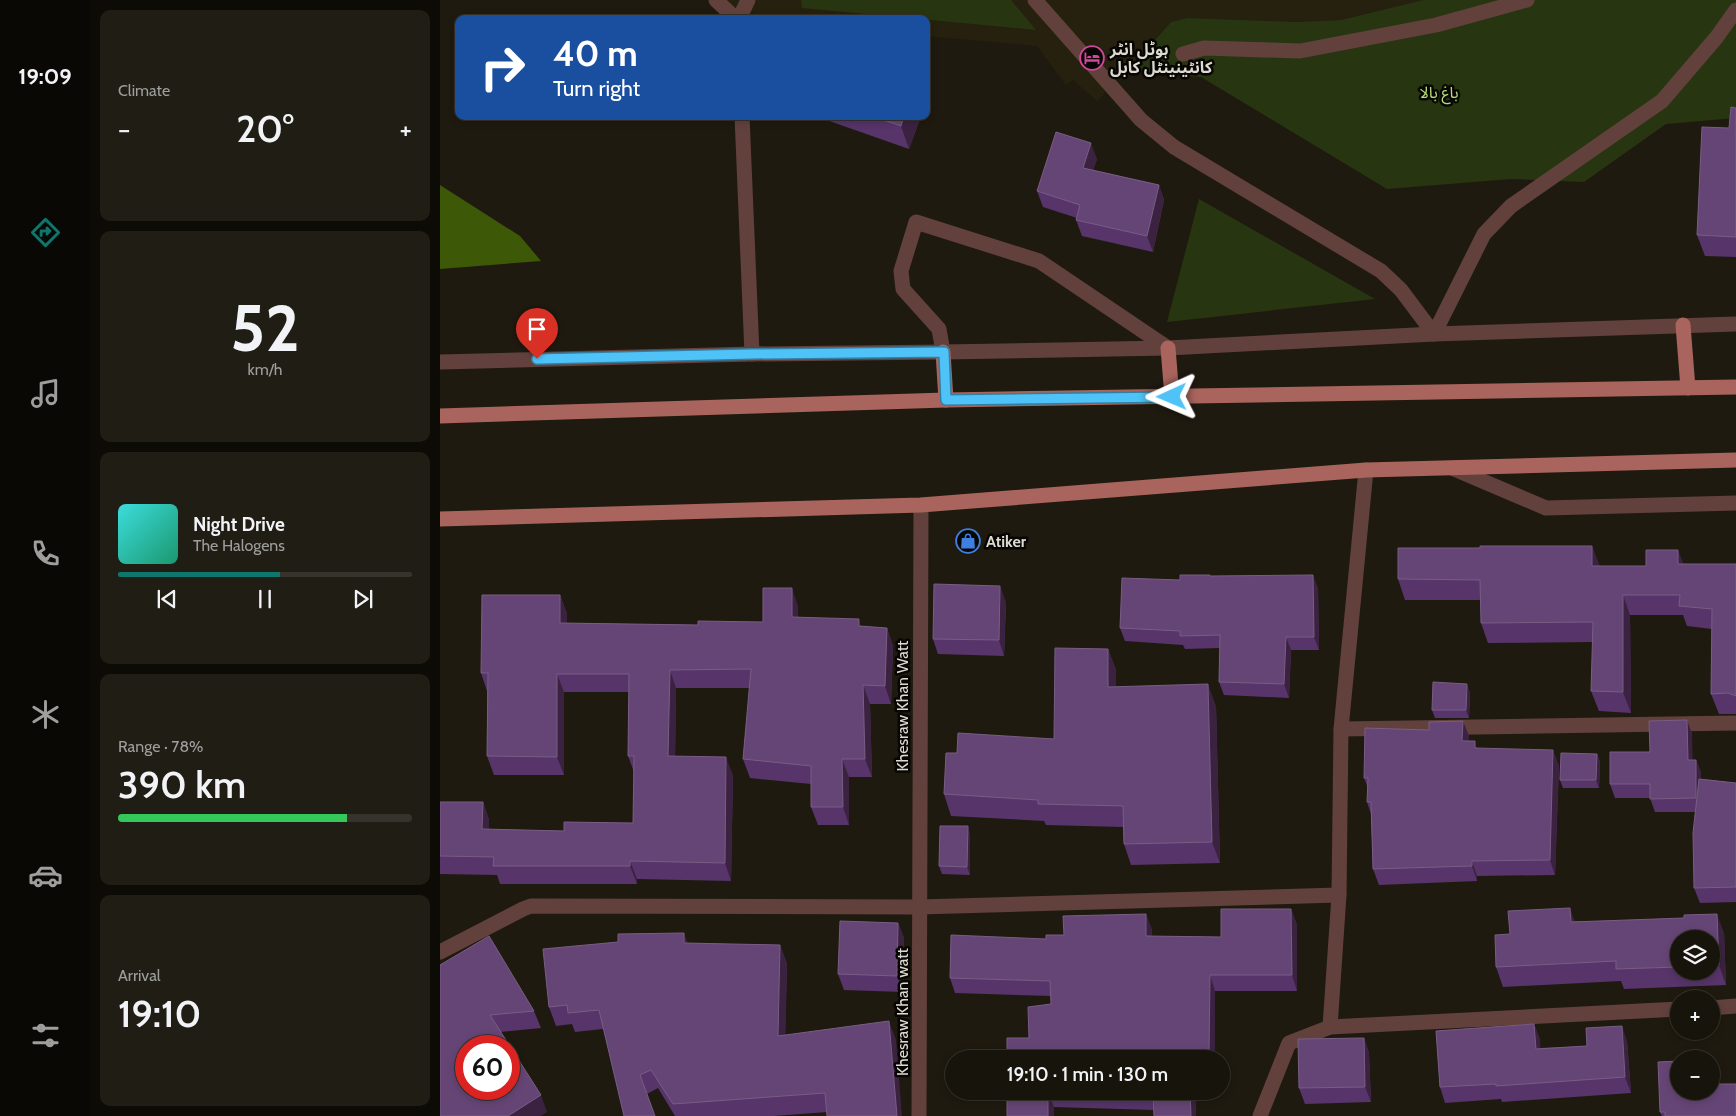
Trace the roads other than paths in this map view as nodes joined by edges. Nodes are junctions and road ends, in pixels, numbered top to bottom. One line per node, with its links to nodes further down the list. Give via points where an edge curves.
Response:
1 (716, 0): 6 (street)
2 (748, 0): 7 (street)
3 (1035, 0): 12 (street, via 1141,120 1174,147 1382,271 1401,290)
4 (1527, 0): 8 (street, via 1436,25 1300,52 1204,48)
5 (1736, 10): 12 (street, via 1662,101 1510,206 1484,234)
6 (733, 15)
7 (739, 15)
8 (1183, 54)
9 (742, 120): 15 (street)
10 (1736, 324): 11 (street)
11 (1682, 325): 12 (street); 18 (main road)
12 (1434, 334): 13 (street)
13 (1168, 348): 14 (street); 14 (street, via 1039,261 916,222 901,271 903,289 939,329); 19 (main road)
14 (944, 352): 15 (street); 20 (main road)
15 (752, 354): 16 (street)
16 (440, 362)
17 (1736, 387): 18 (main road)
18 (1688, 388): 19 (main road)
19 (1172, 397): 20 (main road)
20 (946, 400): 21 (main road)
21 (440, 416)
22 (1736, 460): 23 (main road)
23 (1452, 468): 24 (main road); 25 (street, via 1546,508)
24 (1366, 470): 26 (main road); 29 (street)
25 (1736, 503)
26 (921, 505): 27 (main road); 31 (street, Khesraw Khan Watt)
27 (440, 519)
28 (1736, 723): 29 (street)
29 (1341, 729): 30 (street)
30 (1339, 896): 31 (street); 36 (street)
31 (919, 907): 32 (street, via 531,906); 37 (street, Khesraw Khan watt)
32 (440, 952)
33 (1736, 1006): 34 (street)
34 (1720, 1007)
35 (1670, 1010): 36 (street)
36 (1330, 1027): 38 (street, via 1289,1043)
37 (919, 1116)
38 (1260, 1116)

